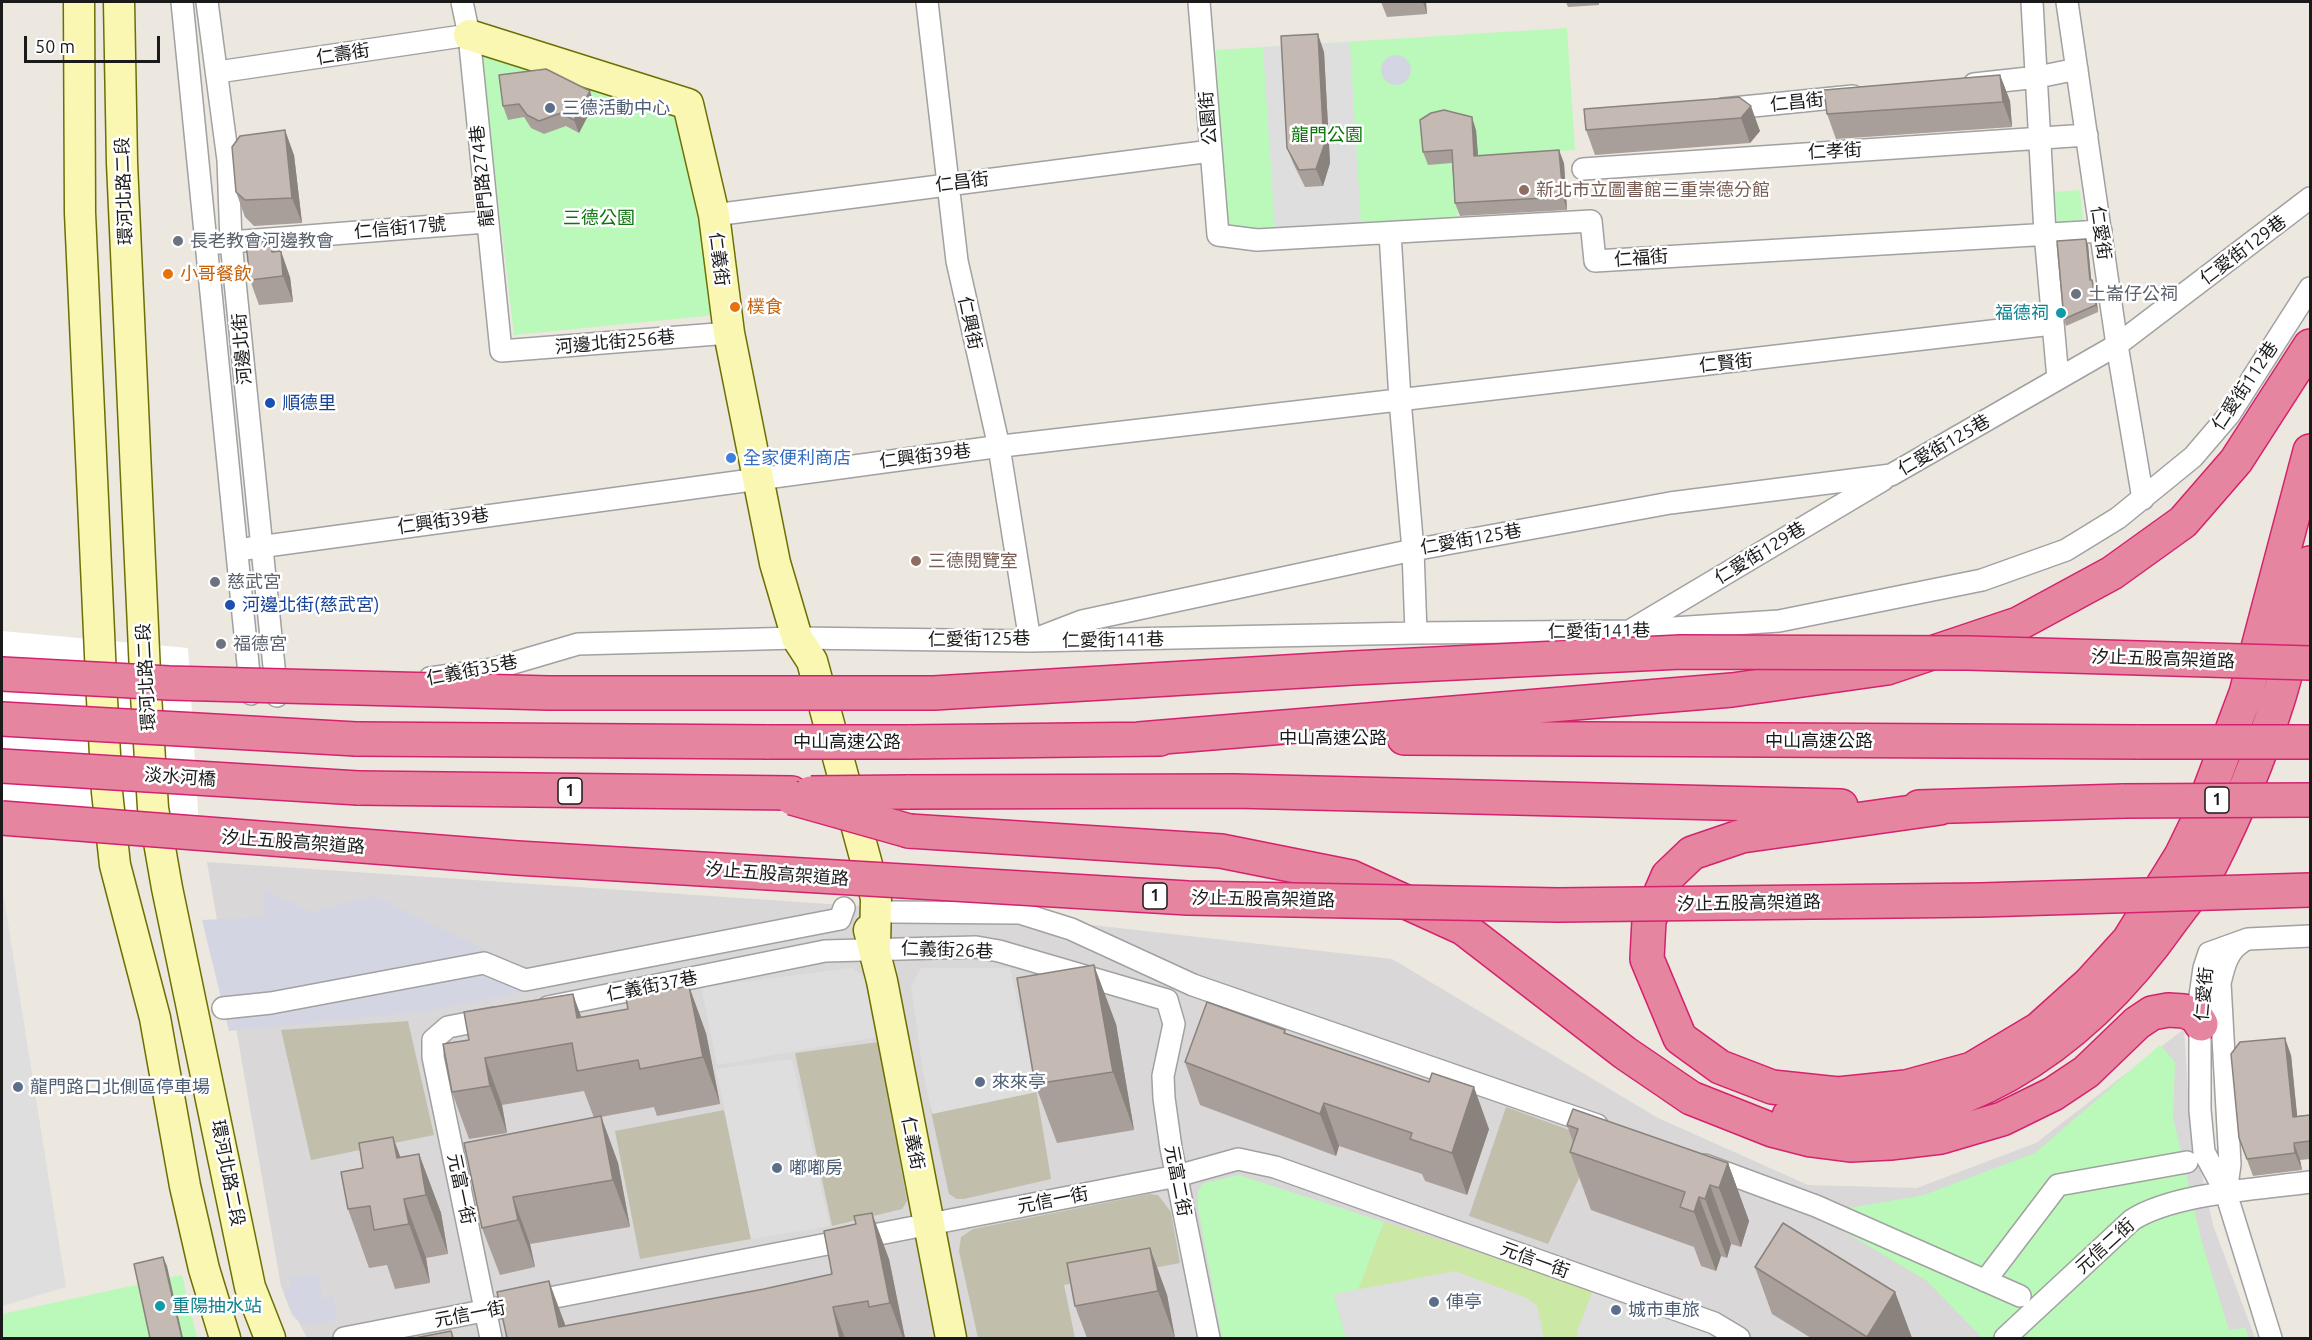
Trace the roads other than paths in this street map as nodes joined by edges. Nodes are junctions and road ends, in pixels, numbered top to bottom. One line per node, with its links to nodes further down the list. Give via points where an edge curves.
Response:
1 (79, 2): 86 (main road, via 81,225 105,746 114,856 155,1018 189,1206)
2 (119, 2): 55 (main road, 環河北路二段, via 122,163)
3 (182, 2): 30 (street, 河邊北街)
4 (207, 2): 12 (street, 河邊北街)
5 (462, 2): 10 (street, 龍門路274巷)
6 (927, 2): 21 (street, 仁興街)
7 (1199, 2): 19 (street, 公園街)
8 (2032, 2): 13 (street)
9 (2067, 2): 11 (street, 仁愛街)
10 (469, 35): 12 (street, 仁壽街); 23 (main road, 仁義街, via 687,104); 24 (street, 龍門路274巷)
11 (2077, 69): 13 (street); 17 (street, 仁愛街)
12 (218, 72): 29 (street, 河邊北街, via 228,160)
13 (2038, 77): 14 (street); 18 (street)
14 (1955, 86)
15 (1871, 94): 16 (street, 仁昌街)
16 (1705, 110)
17 (2087, 135): 18 (street, 仁孝街); 25 (street, 仁愛街)
18 (2041, 138): 20 (street, 仁孝街); 27 (street)
19 (1211, 152): 21 (street, 仁昌街); 28 (street, 公園街)
20 (1583, 169)
21 (946, 183): 23 (street, 仁昌街); 39 (street, 仁興街, via 957,261)
22 (2310, 198): 34 (street, 仁愛街129巷)
23 (714, 215): 33 (main road, 仁義街)
24 (486, 222): 29 (street, 仁信街17號); 36 (street, 龍門路274巷)
25 (2101, 231): 27 (street, 仁福街); 34 (street, 仁愛街)
26 (1390, 233): 27 (street, 仁福街, via 1591,221 1595,261); 28 (street, 仁福街, via 1257,240); 38 (street)
27 (2045, 233): 32 (street)
28 (1218, 235)
29 (231, 242): 30 (street, 仁信街17號); 44 (street, 河邊北街)
30 (206, 244): 45 (street, 河邊北街)
31 (2310, 288): 43 (street, 仁愛街112巷, via 2229,415 2193,457)
32 (2052, 324): 37 (street); 38 (street, 仁賢街)
33 (729, 333): 36 (street, 河邊北街256巷); 42 (main road, 仁義街)
34 (2117, 345): 37 (street, 仁愛街125巷); 43 (street, 仁愛街)
35 (2310, 346): 58 (highway, via 2236,461 2183,522 2112,573 2018,624 1898,664 1732,690)
36 (501, 351)
37 (2058, 379): 41 (street, 仁愛街125巷)
38 (1400, 400): 39 (street, 仁興街39巷); 46 (street)
39 (999, 447): 42 (street, 仁興街39巷); 51 (street, 仁興街)
40 (2310, 451): 63 (highway, via 2246,693 2198,821 2181,856 2128,940 2090,984 2039,1029 1972,1069 1906,1087 1838,1094 1772,1087 1720,1067 1680,1038 1647,959 1649,920 1668,876 1692,853 1742,836)
41 (1891, 475): 46 (street, 仁愛街125巷, via 1670,503); 48 (street, 仁愛街129巷)
42 (757, 477): 44 (street, 仁興街39巷); 50 (main road, 仁義街, via 775,563)
43 (2143, 499): 48 (street, 仁愛街141巷, via 2066,550 1982,580 1779,621)
44 (262, 547): 45 (street, 仁興街39巷); 56 (street, 河邊北街)
45 (237, 550): 54 (street, 河邊北街)
46 (1413, 550): 49 (street); 51 (street, 仁愛街125巷, via 1082,621)
47 (2310, 563): 75 (highway, via 2278,699 2210,866 2154,947 2099,1009 2020,1070 1978,1092 1924,1111 1870,1120 1767,1113 1719,1102)
48 (1628, 631): 49 (street, 仁愛街141巷)
49 (1416, 633): 51 (street, 仁愛街141巷)
50 (797, 638): 51 (street, 仁愛街125巷); 56 (street, 仁義街35巷, via 578,644 493,669 303,697); 70 (main road, 仁義街, via 812,661 876,898)
51 (1030, 641)
52 (2310, 663): 53 (highway, 汐止五股高架道路, bridge, via 1968,653 1681,652 934,693 549,693 169,683)
53 (2, 674)
54 (251, 694): 55 (street, 仁義街35巷); 56 (street, 仁義街35巷)
55 (146, 695): 87 (main road, 環河北路二段, via 153,808 167,888 250,1287)
56 (278, 696)
57 (2, 719): 58 (highway, 中山高速公路, bridge, via 356,739)
58 (1139, 739): 59 (highway, 中山高速公路, bridge)
59 (2310, 742)
60 (2, 766): 61 (highway, 淡水河橋 / 1, bridge, via 358,788)
61 (789, 795): 63 (highway, 1, bridge, via 1234,791); 75 (highway, bridge, via 909,831 1221,851 1352,877 1463,928)
62 (2310, 800): 63 (highway, 1, bridge, via 2124,801)
63 (1940, 808)
64 (2, 818): 65 (highway, 汐止五股高架道路 / 1, bridge, via 517,858 1188,898 1558,905 1981,900)
65 (2310, 890)
66 (844, 908): 71 (street, via 840,919 525,980 484,963 271,1003)
67 (892, 912): 76 (street, via 1020,913 1071,929 1193,985)
68 (2310, 936): 69 (street)
69 (2248, 939): 73 (street, 仁愛街, via 2209,953 2203,977); 81 (street, 仁愛街, via 2235,946 2220,983 2230,1164)
70 (875, 948): 72 (street, 仁義街26巷, via 976,947 999,951 1167,1000); 74 (street, 仁義街37巷, via 825,951 448,1027); 82 (main road, 仁義街)
71 (223, 1008)
72 (1174, 1024): 79 (street, 元富二街, via 1163,1076)
73 (2201, 1024): 75 (highway, via 2196,1016 2184,1011 2152,1013 2086,1072 2053,1094 2002,1119 1951,1134 1890,1143 1850,1145 1772,1130 1691,1098); 81 (street, 仁愛街, via 2200,1110 2204,1152)
74 (434, 1040): 85 (street, 元富一街, via 433,1057)
75 (1664, 1081)
76 (1618, 1133)
77 (1689, 1159): 83 (street, via 1815,1206)
78 (2187, 1162): 83 (street, via 2058,1185)
79 (1177, 1176): 82 (street, 元信一街); 91 (street, 元富二街); 92 (street, 元信一街, via 1238,1159 1275,1167 1714,1323)
80 (2310, 1182): 81 (street, 元信二街)
81 (2226, 1193): 93 (street, 元信二街, via 2149,1209 2132,1220); 94 (street, 仁愛街)
82 (929, 1224): 85 (street, 元信一街); 90 (main road, 仁義街)
83 (1985, 1281): 84 (street)
84 (2020, 1296)
85 (486, 1311): 88 (street, 元信一街); 89 (street, 元富一街)
86 (225, 1338)
87 (270, 1338)
88 (344, 1338)
89 (491, 1338)
90 (951, 1338)
91 (1209, 1338)
92 (1739, 1338)
93 (2005, 1338)
94 (2271, 1338)

